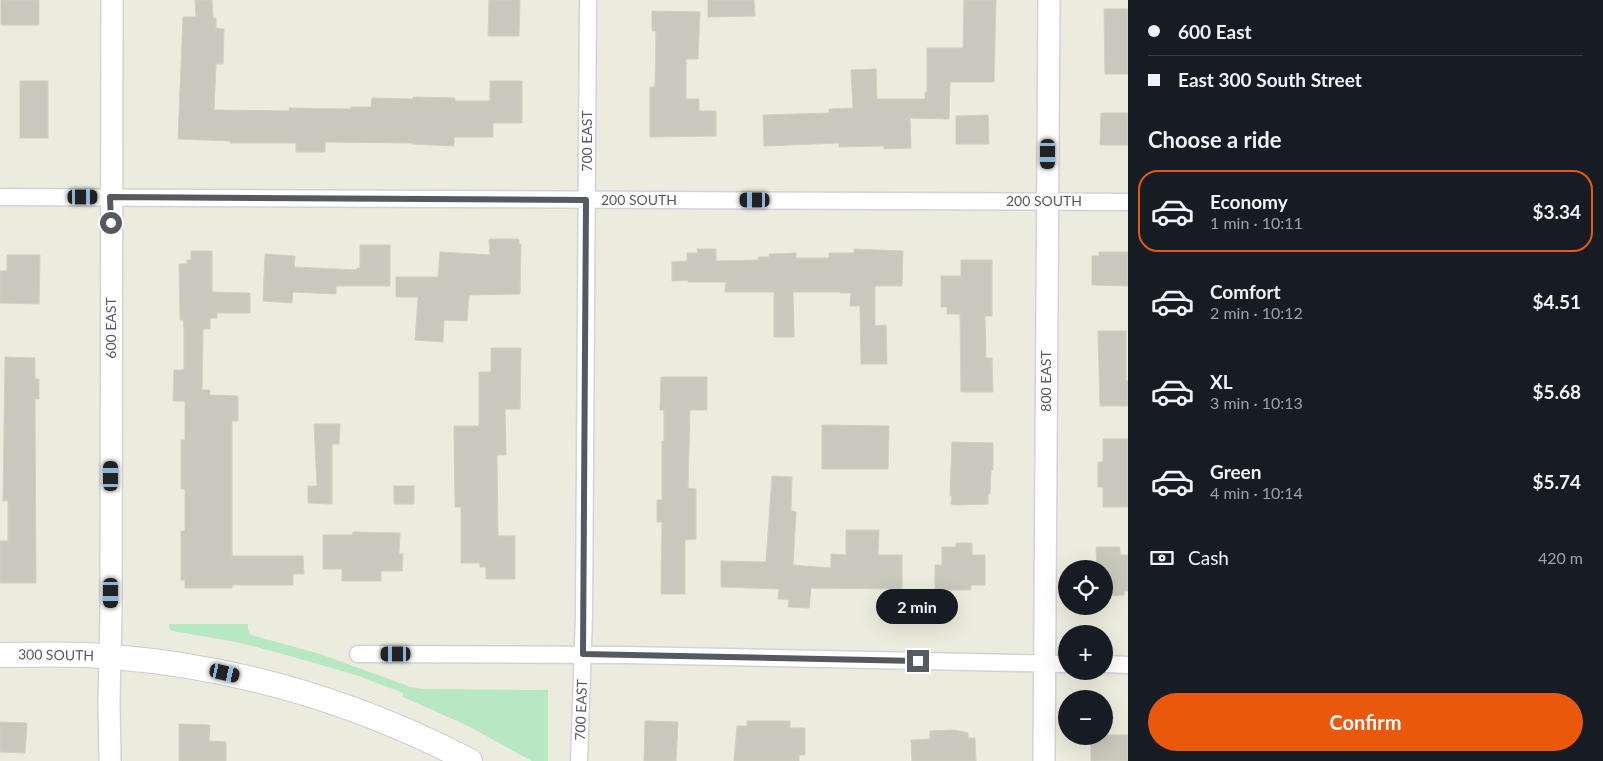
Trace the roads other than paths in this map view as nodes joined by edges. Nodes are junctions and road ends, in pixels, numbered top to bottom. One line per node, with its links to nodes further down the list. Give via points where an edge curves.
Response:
1 (112, 0): 5 (street, 600 EAST)
2 (588, 0): 6 (street, 700 EAST)
3 (1048, 0): 7 (street, 800 EAST)
4 (0, 197): 5 (street, 200 SOUTH)
5 (110, 197): 6 (street, 200 SOUTH); 12 (street, 600 EAST)
6 (586, 200): 7 (street, 200 SOUTH); 10 (street, 700 EAST)
7 (1047, 202): 8 (street, 200 SOUTH); 13 (street, 800 EAST)
8 (1128, 202)
9 (358, 654): 10 (street)
10 (583, 654): 13 (street); 19 (street, 700 EAST)
11 (0, 655): 12 (main road, 300 SOUTH)
12 (111, 656): 17 (street, 600 EAST); 18 (main road, 300 SOUTH, via 225,673 319,697 399,726)
13 (1045, 664): 14 (street); 20 (street, 800 EAST)
14 (1058, 664)
15 (1113, 664): 16 (street)
16 (1128, 664)
17 (110, 761)
18 (470, 761)
19 (579, 761)
20 (1044, 761)

